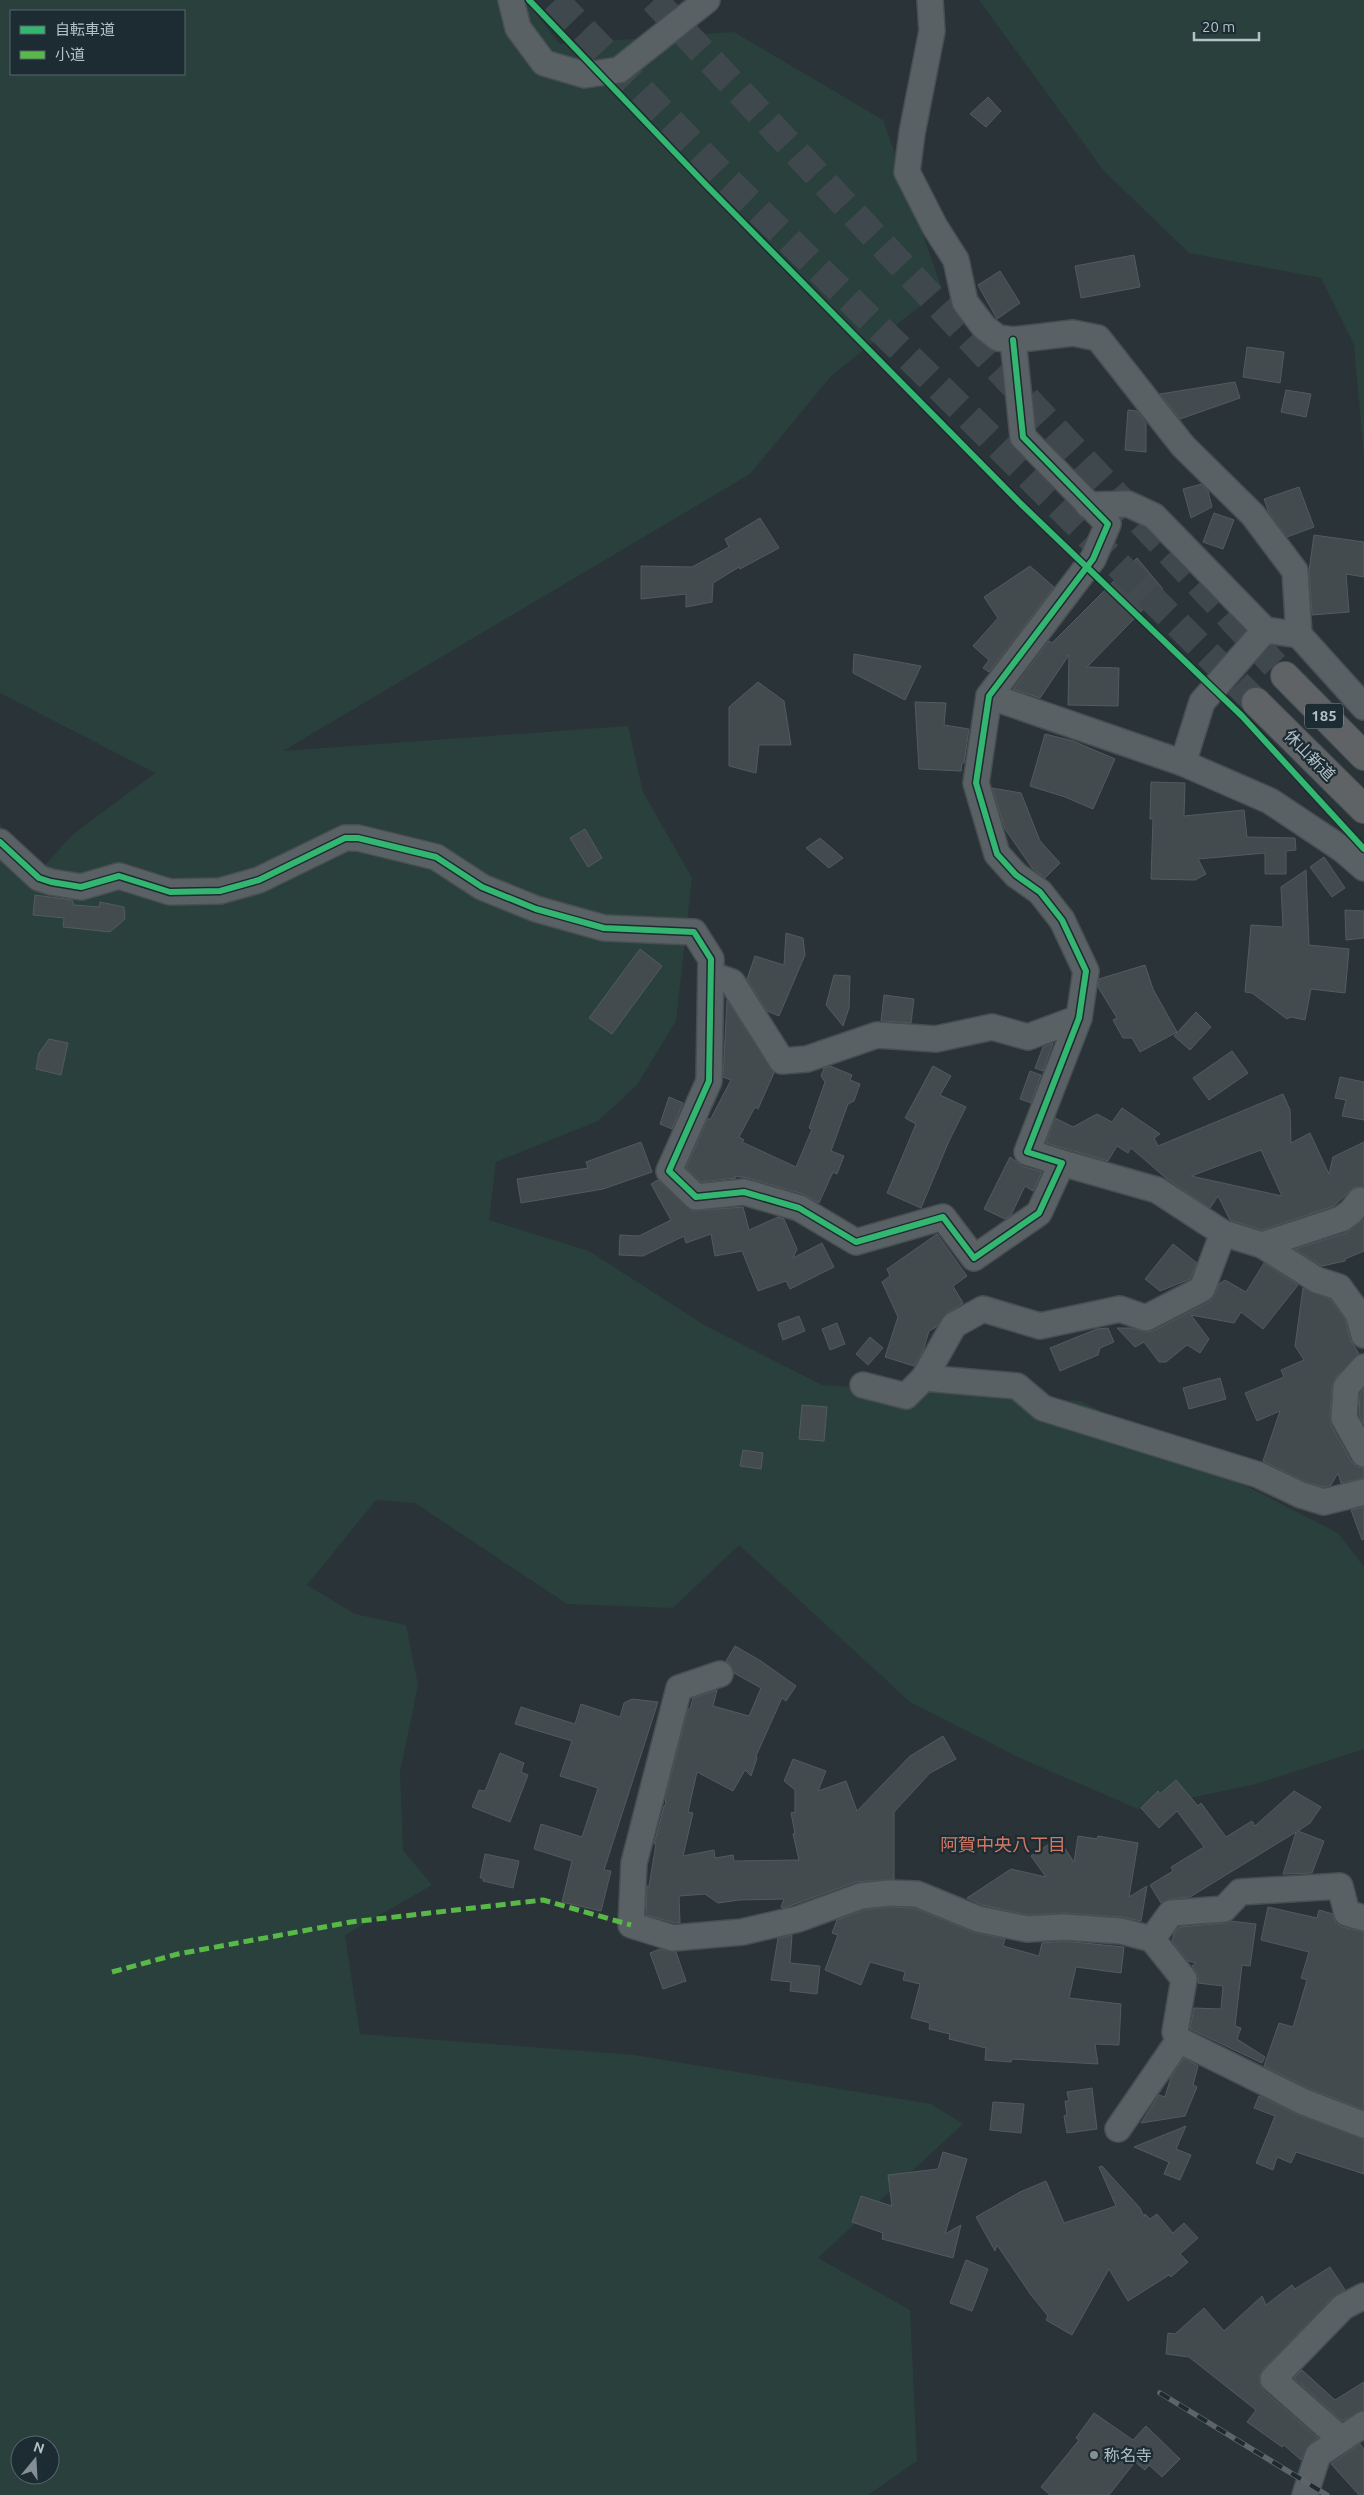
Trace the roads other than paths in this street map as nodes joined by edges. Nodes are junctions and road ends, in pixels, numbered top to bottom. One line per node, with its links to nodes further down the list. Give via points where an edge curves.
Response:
1 (511, 0): 2 (street, via 518,28 544,63 584,75 619,70)
2 (707, 0)
3 (930, 0): 4 (street, via 932,31 907,172 956,260 965,302 984,327 998,338)
4 (1013, 340): 5 (street, via 1023,437); 7 (street, via 1073,333 1098,338 1184,446 1252,515 1295,571)
5 (1088, 504): 6 (street, via 1128,504 1154,516); 9 (street, via 1108,524 1093,559)
6 (1266, 630): 7 (street); 13 (street, via 1202,702)
7 (1299, 635): 11 (street)
8 (1285, 676): 12 (highway, 185)
9 (989, 696): 13 (street); 18 (street, via 976,783 997,854 1016,875 1040,892 1062,920 1086,971)
10 (1256, 702): 14 (highway, 休山新道 / 185)
11 (1364, 707)
12 (1364, 756)
13 (1183, 763): 16 (street, via 1270,801 1342,849)
14 (1364, 809)
15 (0, 842): 17 (street, via 39,878 51,882 81,887 119,876 170,892 220,891 236,887 259,880 345,838 358,838 436,857 482,888 536,909 604,928 694,932 711,959)
16 (1364, 868)
17 (712, 975): 18 (street, via 732,982 782,1061 808,1059 877,1035 936,1039 992,1027 1028,1037); 19 (street, via 709,1081 669,1171 696,1197 744,1192 799,1208 856,1242 943,1217 974,1258 1039,1213)
18 (1079, 1018): 19 (street, via 1027,1152)
19 (1062, 1163): 21 (street, via 1157,1190)
20 (1360, 1200): 22 (street, via 1341,1219)
21 (1223, 1233): 22 (street); 25 (street, via 1202,1288 1146,1318 1120,1309 1040,1326 983,1309 954,1325)
22 (1262, 1245): 23 (street, via 1317,1280 1339,1287)
23 (1362, 1319)
24 (1364, 1367): 27 (street, via 1346,1387 1344,1418)
25 (924, 1378): 26 (street, via 906,1396); 28 (street, via 1016,1386 1043,1408 1259,1475 1324,1502)
26 (863, 1385)
27 (1364, 1454)
28 (1364, 1492)
29 (720, 1674): 31 (street, via 679,1688 634,1863 631,1925 673,1938 742,1932 798,1920 861,1896 889,1893 916,1894 978,1919 1026,1929 1063,1927 1121,1931)
30 (1364, 1918): 31 (street, via 1347,1913 1340,1886 1240,1892 1224,1909 1171,1912)
31 (1152, 1939): 32 (street, via 1184,1980 1175,2032)
32 (1179, 2040): 33 (street, via 1304,2102); 34 (street)
33 (1364, 2125)
34 (1118, 2129)
35 (1364, 2296): 37 (street, via 1343,2307 1273,2379)
36 (1364, 2424): 37 (street)
37 (1341, 2439): 38 (street, via 1318,2455)
38 (1305, 2495)

